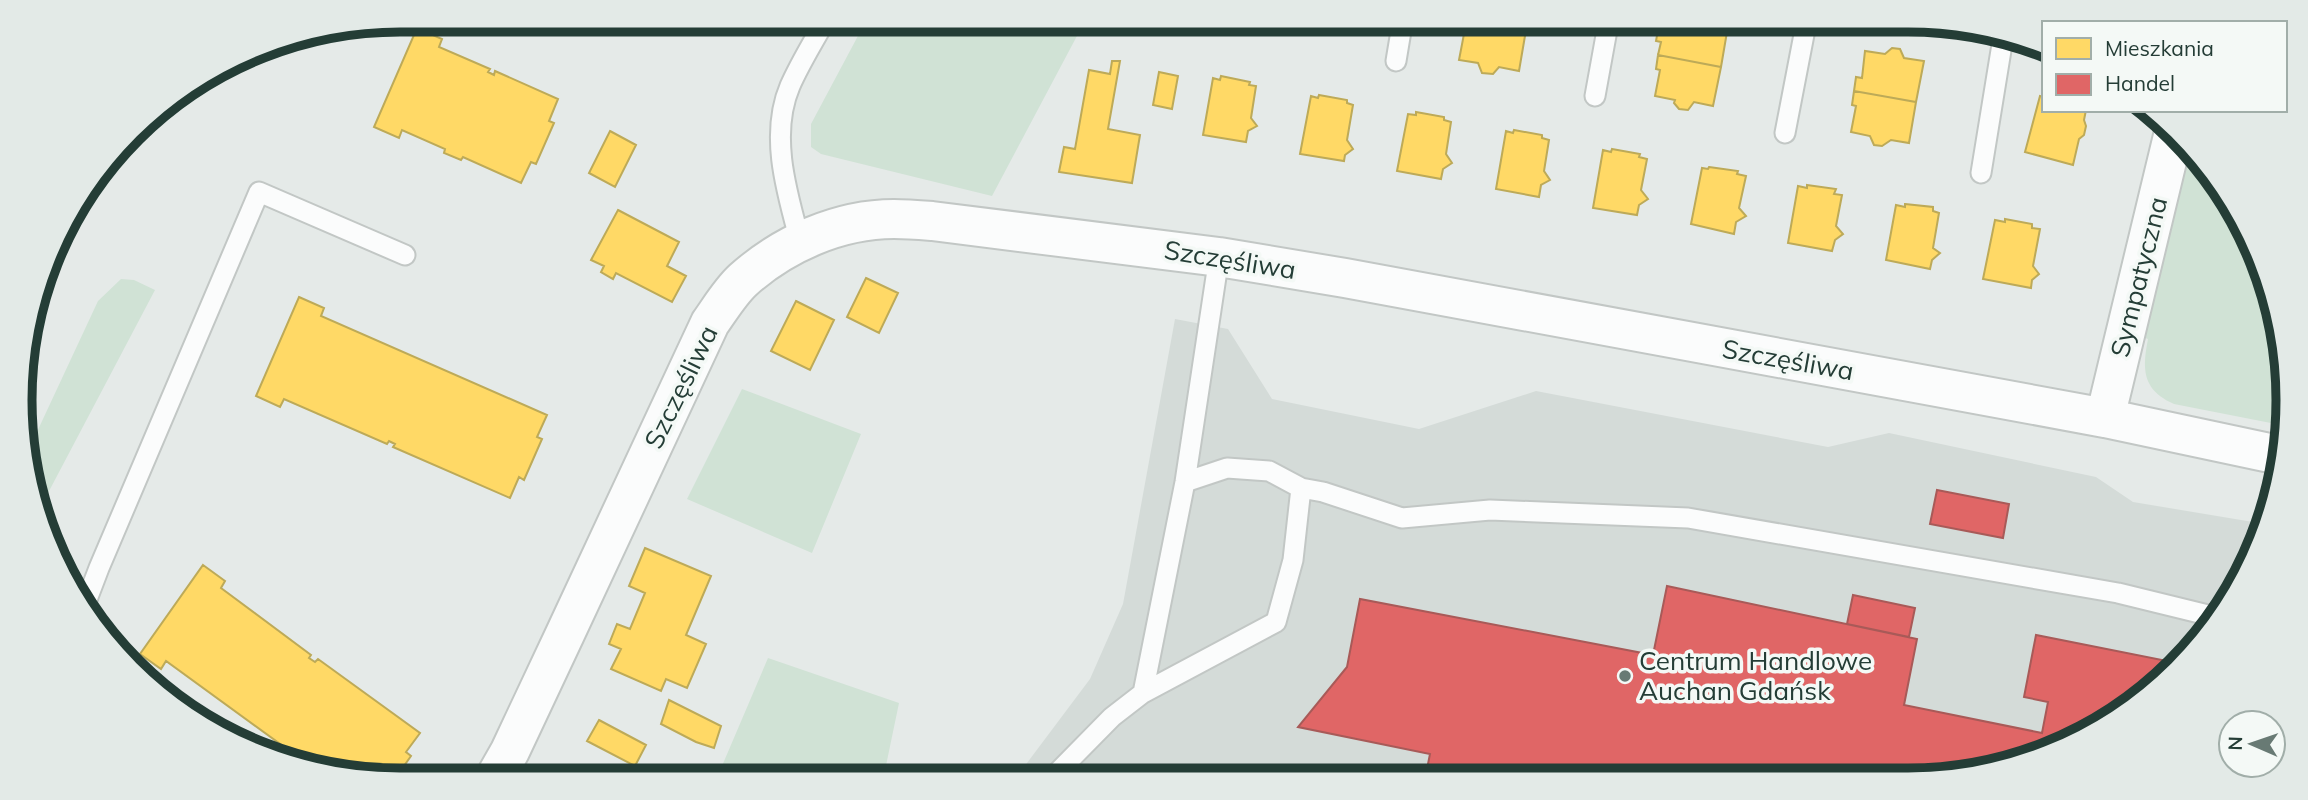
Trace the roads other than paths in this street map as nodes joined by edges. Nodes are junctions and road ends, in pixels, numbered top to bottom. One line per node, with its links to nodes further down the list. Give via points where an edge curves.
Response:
1 (819, 32): 11 (lane, via 789,88 781,120 783,169)
2 (1402, 32): 6 (lane)
3 (1607, 32): 7 (lane)
4 (1804, 32): 8 (lane)
5 (2002, 44): 10 (lane)
6 (1396, 61)
7 (1595, 96)
8 (1785, 132)
9 (2172, 142): 14 (street, Sympatyczna)
10 (1981, 173)
11 (800, 241): 13 (street, Szczęśliwa, via 860,222 894,219); 21 (street, Szczęśliwa, via 741,282 710,323)
12 (405, 255): 18 (lane, via 259,192)
13 (1219, 257): 14 (street, Szczęśliwa); 16 (lane)
14 (2105, 418): 15 (street, Szczęśliwa)
15 (2272, 454)
16 (1185, 482): 17 (lane, via 1227,468 1269,471); 20 (lane)
17 (1301, 488): 19 (lane, via 1402,518 1490,510 1688,518 2118,593); 20 (lane, via 1293,560 1276,622)
18 (88, 596)
19 (2207, 615)
20 (1143, 693): 22 (lane)
21 (510, 765)
22 (1062, 768)

